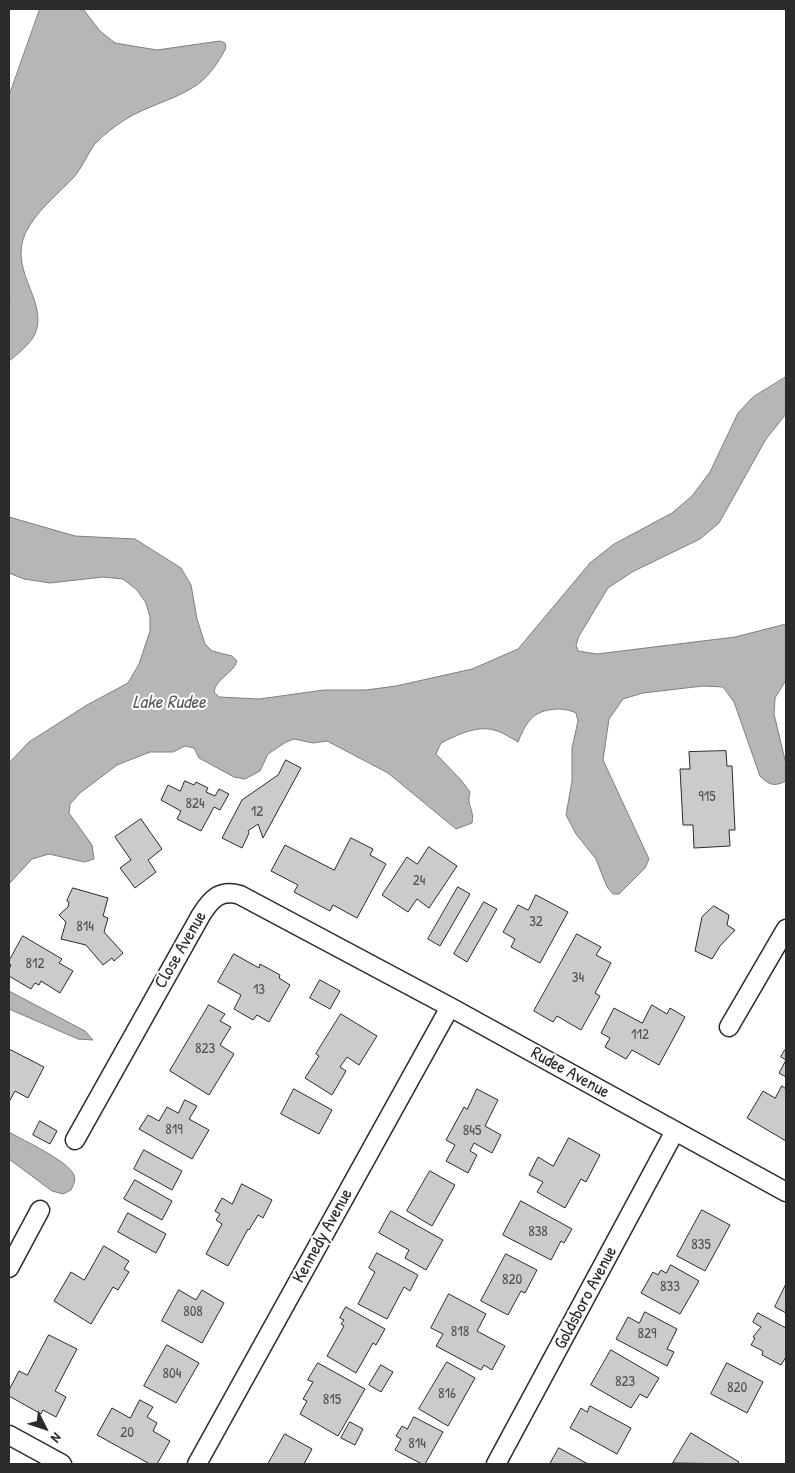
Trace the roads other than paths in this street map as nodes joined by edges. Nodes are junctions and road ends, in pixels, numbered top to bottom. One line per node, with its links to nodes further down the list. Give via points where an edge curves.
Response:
1 (786, 928): 4 (street)
2 (353, 955): 3 (street, Rudee Avenue); 6 (street, Close Avenue, via 240,895 222,894 201,914)
3 (450, 1007): 5 (street, Rudee Avenue); 12 (street, Kennedy Avenue)
4 (729, 1027)
5 (675, 1131): 7 (street, Rudee Avenue); 13 (street, Goldsboro Avenue)
6 (75, 1140)
7 (786, 1192)
8 (40, 1210): 9 (street)
9 (9, 1268)
10 (9, 1435): 11 (street)
11 (62, 1464)
12 (197, 1464)
13 (496, 1464)

